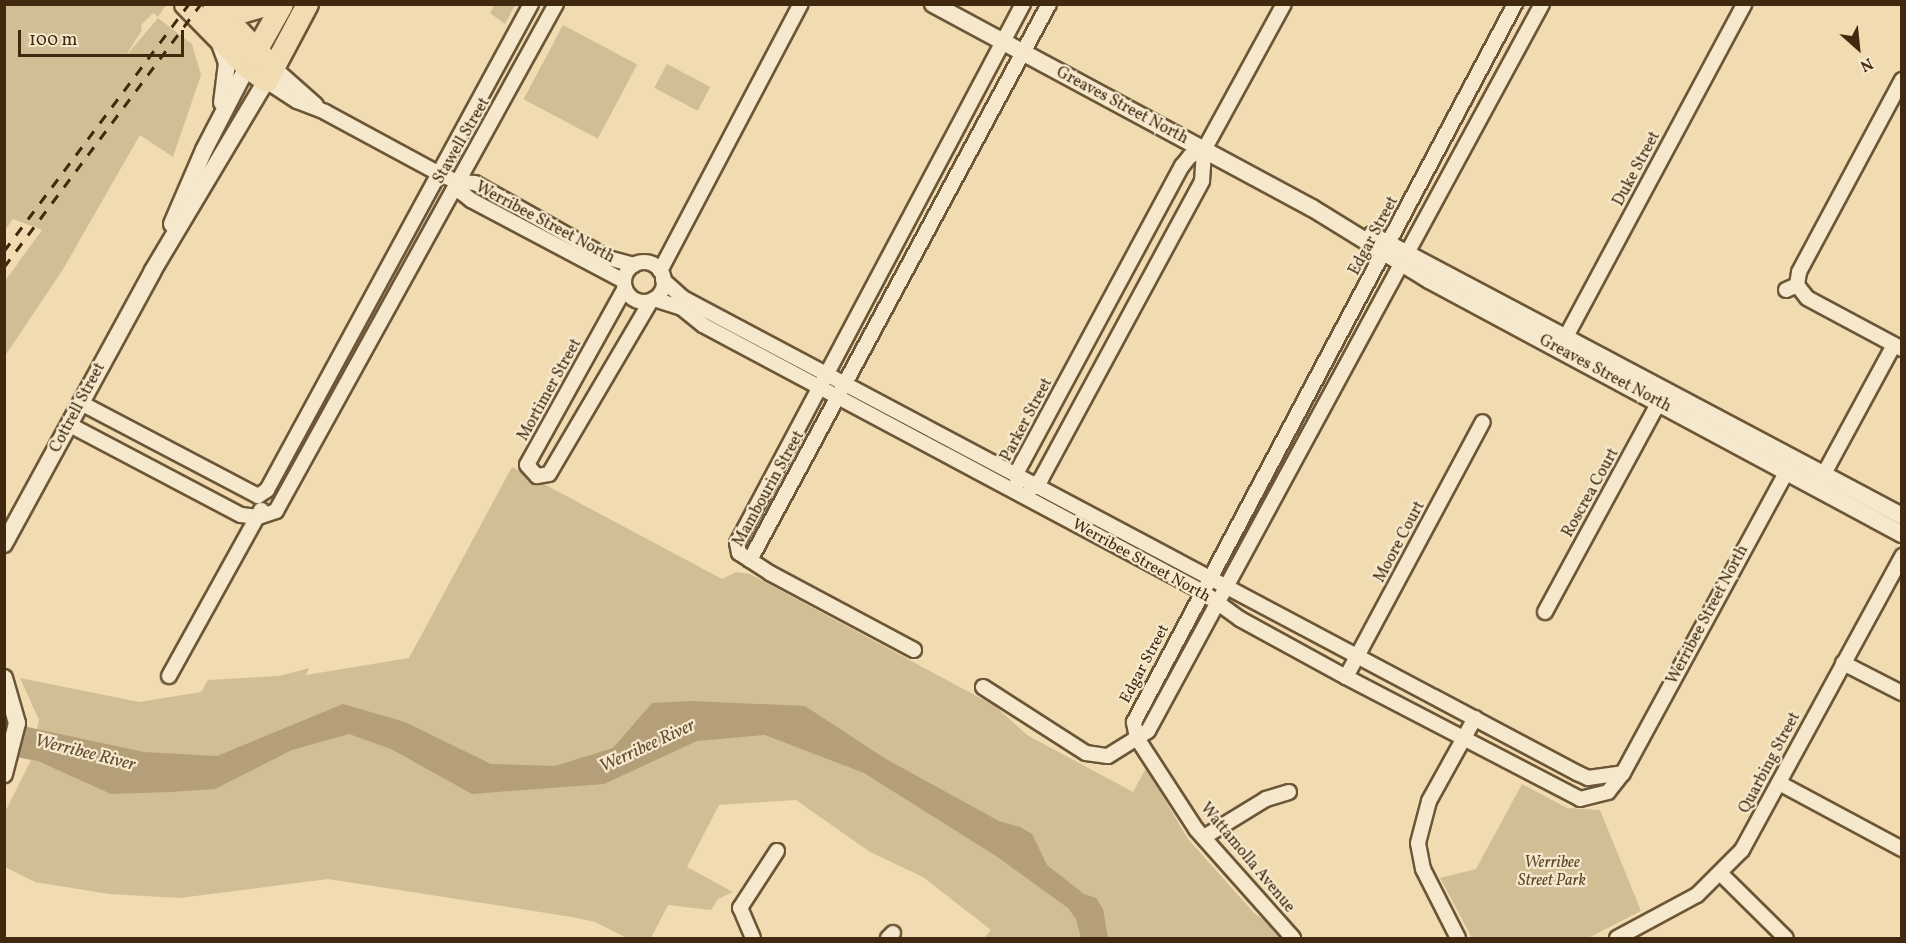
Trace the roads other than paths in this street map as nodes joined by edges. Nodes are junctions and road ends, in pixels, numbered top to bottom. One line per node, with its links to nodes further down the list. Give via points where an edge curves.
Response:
1 (184, 4): 16 (main road, Werribee Street North)
2 (214, 4): 3 (main road, via 241,12); 19 (main road, Werribee Street North)
3 (269, 4)
4 (282, 4): 19 (main road, Cottrell Street)
5 (307, 4): 20 (main road, Cottrell Street)
6 (531, 4): 26 (street, Stawell Street)
7 (556, 4): 27 (street, Stawell Street, via 470,165)
8 (801, 4): 28 (street)
9 (933, 4): 17 (street, Greaves Street North)
10 (1023, 4): 17 (street, Mambourin Street)
11 (1049, 4): 18 (street, Mambourin Street)
12 (1284, 4): 25 (street, Parker Street)
13 (1515, 4): 23 (street, Edgar Street)
14 (1542, 4): 24 (street)
15 (1744, 4): 38 (street, Duke Street)
16 (216, 36): 19 (main road, Werribee Street North); 22 (street, via 227,63)
17 (1003, 42): 18 (street, Greaves Street North); 42 (street, Mambourin Street)
18 (1023, 53): 25 (street, Greaves Street North); 43 (street, Mambourin Street)
19 (251, 59): 20 (main road, Werribee Street North); 22 (street, Cottrell Street)
20 (270, 74): 26 (street, Werribee Street North, via 297,101); 32 (street, Cottrell Street)
21 (1902, 80): 39 (street, via 1792,288)
22 (218, 122): 32 (street, Cottrell Street)
23 (1450, 128): 24 (street); 29 (street, Edgar Street)
24 (1471, 137): 30 (street)
25 (1204, 150): 29 (street, Greaves Street North); 51 (street, Parker Street, via 1190,156 1182,166); 53 (street, Parker Street, via 1202,181)
26 (438, 173): 27 (street, Werribee Street North); 35 (street, Stawell Street)
27 (457, 182): 31 (street, Werribee Street North, via 475,183 608,258); 34 (street, Werribee Street North, via 460,192 471,200); 36 (street, Stawell Street)
28 (674, 240): 31 (street); 33 (street)
29 (1387, 248): 30 (street, Greaves Street North); 62 (street, Edgar Street)
30 (1405, 258): 38 (street, Greaves Street North); 63 (street)
31 (640, 264): 33 (street); 34 (street)
32 (152, 272): 47 (street, Cottrell Street)
33 (662, 276): 37 (street, via 662,291); 42 (street, Werribee Street North, via 684,298)
34 (624, 284): 37 (street, via 632,298); 37 (street, Mortimer Street, via 527,465 537,476 549,474)
35 (379, 286): 36 (street); 40 (street, Stawell Street)
36 (394, 294): 41 (street, Stawell Street)
37 (652, 300): 44 (street, Werribee Street North, via 682,308 703,325)
38 (1563, 343): 46 (street, Greaves Street North)
39 (1898, 347): 52 (street)
40 (345, 348): 41 (street); 55 (street, Stawell Street, via 267,490)
41 (360, 357): 57 (street, Stawell Street, via 285,500 276,511)
42 (826, 373): 43 (street, Werribee Street North); 44 (street, Mambourin Street)
43 (846, 382): 45 (street, Mambourin Street); 51 (street, Werribee Street North)
44 (819, 387): 45 (street, Werribee Street North); 61 (street, Mambourin Street, via 737,543 739,553)
45 (838, 397): 54 (street, Werribee Street North); 61 (street, Mambourin Street)
46 (1662, 397): 50 (street, Greaves Street North); 66 (street, Roscrea Court)
47 (81, 403): 49 (street, Cottrell Street); 55 (street)
48 (1483, 422): 68 (street, Moore Court)
49 (70, 425): 57 (street, via 241,515); 59 (street, Cottrell Street)
50 (1790, 465): 52 (street, Greaves Street North); 79 (street, Werribee Street North)
51 (1016, 474): 53 (street, Werribee Street North); 54 (street, Parker Street)
52 (1820, 481): 56 (street, Greaves Street North); 58 (street, Greaves Street North)
53 (1037, 485): 54 (street, Parker Street); 62 (street, Werribee Street North)
54 (1021, 495): 64 (street, Werribee Street North)
55 (258, 496): 57 (street)
56 (1902, 516)
57 (258, 517): 70 (street)
58 (1902, 534)
59 (4, 544)
60 (1902, 556): 69 (street, Quarbing Street)
61 (750, 560): 67 (street)
62 (1209, 577): 63 (street, Werribee Street North); 64 (street, Edgar Street)
63 (1228, 586): 65 (street); 68 (street, Werribee Street North)
64 (1203, 592): 65 (street, Werribee Street North); 76 (street, Edgar Street, via 1137,711)
65 (1219, 604): 71 (street, Werribee Street North); 76 (street, via 1156,720)
66 (1545, 612)
67 (914, 650)
68 (1358, 656): 71 (street, Moore Court); 75 (street, Werribee Street North)
69 (1843, 663): 74 (street); 80 (street, Quarbing Street)
70 (169, 676)
71 (1346, 676): 77 (street, Werribee Street North)
72 (4, 678): 78 (street, via 17,723)
73 (983, 687): 76 (street, via 1086,753 1108,756)
74 (1902, 693)
75 (1475, 718): 77 (street); 79 (street, Werribee Street North, via 1588,778)
76 (1137, 738): 82 (street, Wattamolla Avenue)
77 (1462, 739): 79 (street, Werribee Street North, via 1580,799 1608,792); 88 (street, via 1429,801 1418,843 1423,869)
78 (7, 767)
79 (1623, 773)
80 (1779, 783): 83 (street); 85 (street, Quarbing Street, via 1742,850)
81 (1289, 792): 82 (street, via 1266,799)
82 (1204, 837): 87 (street, Wattamolla Avenue)
83 (1902, 849)
84 (777, 851): 86 (street, via 735,915)
85 (1721, 874): 89 (street, Quarbing Street, via 1684,903); 90 (street)
86 (753, 939)
87 (1293, 939)
88 (1458, 939)
89 (1617, 939)
90 (1786, 939)

